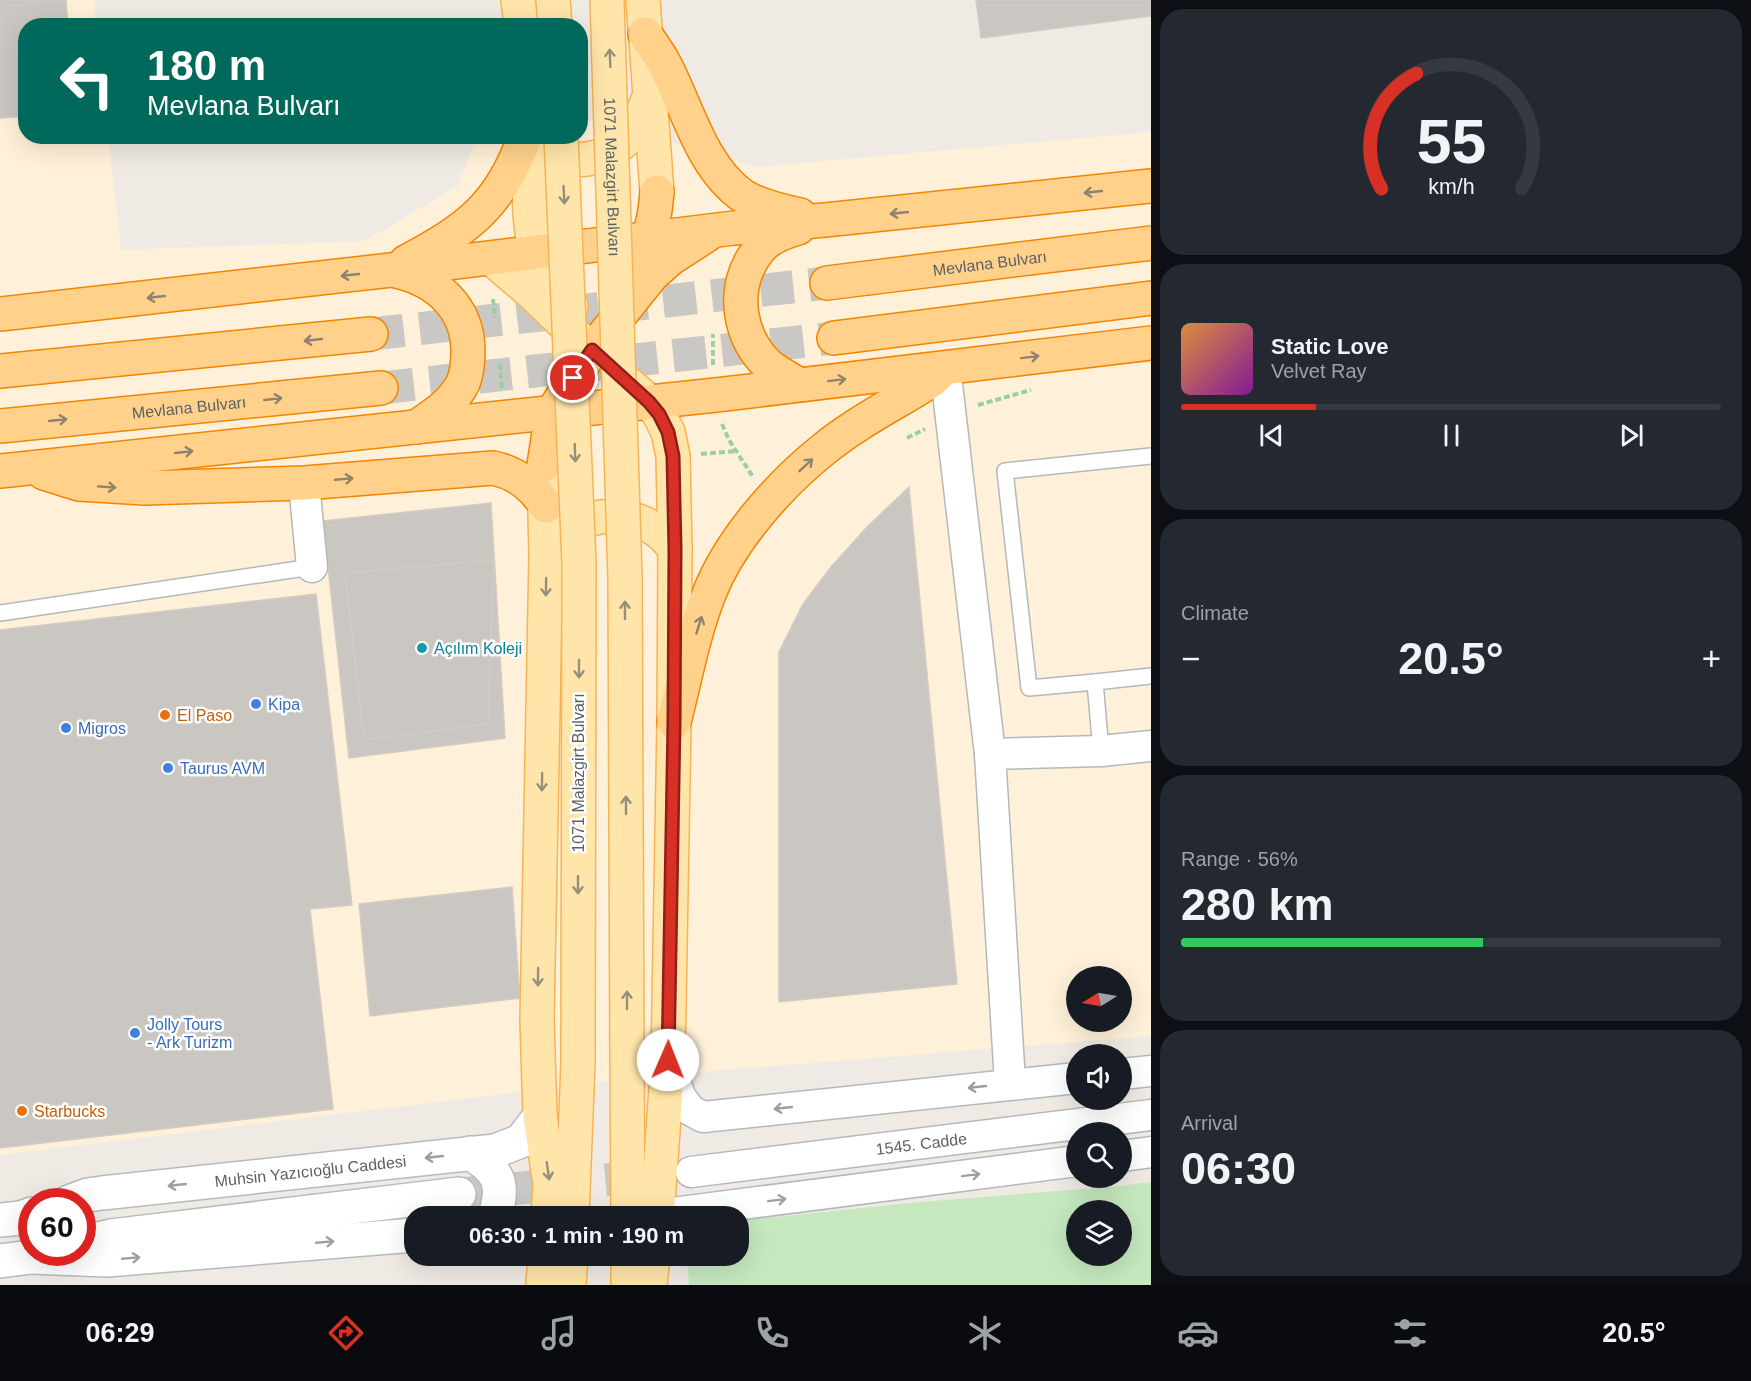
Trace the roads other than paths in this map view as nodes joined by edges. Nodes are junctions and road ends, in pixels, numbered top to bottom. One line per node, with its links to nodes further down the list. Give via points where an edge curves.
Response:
1 (510, 0): 6 (main road)
2 (518, 0): 7 (main road)
3 (553, 0): 8 (main road)
4 (607, 0): 73 (main road, 1071 Malazgirt Bulvarı, one-way to 4, bridge, via 627,1058 625,578)
5 (643, 0): 9 (main road)
6 (517, 18)
7 (519, 18)
8 (554, 18)
9 (645, 34): 10 (main road); 17 (highway, via 664,63 721,176 757,203)
10 (649, 97): 13 (main road, via 630,135 607,153 572,160 546,152); 16 (main road)
11 (523, 144): 23 (highway, via 504,184 482,211 447,239)
12 (527, 144): 21 (main road)
13 (538, 144)
14 (561, 144): 72 (main road, 1071 Malazgirt Bulvarı, one-way to 72, bridge, via 579,563 578,1064)
15 (1151, 186): 17 (highway, one-way to 17)
16 (657, 192): 19 (highway)
17 (825, 220): 18 (highway); 33 (highway, via 766,242 749,265 741,287 741,313 752,343 767,364)
18 (714, 231): 19 (highway); 28 (highway, via 652,274)
19 (649, 239): 21 (highway); 28 (highway)
20 (1151, 243): 24 (highway, Mevlana Bulvarı)
21 (535, 252): 22 (highway); 28 (main road, via 555,291)
22 (491, 258): 23 (highway); 28 (main road)
23 (391, 270): 26 (highway, one-way to 26); 40 (highway, via 425,280 447,298 460,316 468,343 463,382 454,397)
24 (827, 284)
25 (1151, 298): 29 (highway)
26 (0, 314)
27 (371, 334): 32 (highway, one-way to 32)
28 (590, 338): 35 (main road); 36 (main road, via 669,389); 37 (highway); 38 (highway, via 525,403)
29 (834, 338)
30 (1151, 343): 31 (highway, one-way to 30)
31 (945, 367): 33 (highway, one-way to 31); 52 (highway, one-way to 31, via 709,594 720,570 752,523 824,449 932,380); 55 (street)
32 (0, 371)
33 (798, 384): 36 (highway)
34 (381, 388): 39 (highway, Mevlana Bulvarı, one-way to 34)
35 (649, 402): 36 (highway); 37 (highway); 46 (main road, via 668,432 673,456)
36 (717, 405)
37 (552, 413): 38 (highway); 42 (highway)
38 (503, 418): 40 (highway)
39 (0, 426)
40 (414, 428): 43 (highway, one-way to 40)
41 (1151, 456): 51 (lane, via 1005,471 1029,688)
42 (544, 465): 45 (main road)
43 (15, 469): 44 (highway, one-way to 44, via 108,487)
44 (304, 483): 45 (highway, one-way to 45, via 493,468 522,479); 48 (street)
45 (546, 506): 47 (main road)
46 (675, 550): 47 (main road, via 668,539 646,524 603,517 573,527); 52 (main road)
47 (546, 554): 62 (main road, one-way to 62, via 537,1020)
48 (312, 567): 49 (lane)
49 (0, 613)
50 (1151, 676): 51 (lane)
51 (1095, 682): 54 (lane)
52 (674, 722): 56 (main road)
53 (1151, 746): 54 (street)
54 (1101, 751): 55 (street)
55 (990, 754): 60 (street)
56 (668, 1060): 60 (street, one-way to 56, via 703,1117 690,1110 680,1096); 74 (main road)
57 (1151, 1071): 58 (street)
58 (1132, 1073)
59 (1066, 1079): 60 (street)
60 (1010, 1083)
61 (1151, 1115): 67 (street, 1545. Cadde)
62 (540, 1116): 64 (main road, Muhsin Yazıcıoğlu Caddesi, via 521,1141 495,1151); 71 (main road, one-way to 71, via 550,1185)
63 (1151, 1152): 65 (street)
64 (470, 1153): 68 (main road, Muhsin Yazıcıoğlu Caddesi, one-way to 68); 70 (main road, via 495,1172 500,1190)
65 (1132, 1155)
66 (1066, 1162): 75 (street, one-way to 66)
67 (691, 1172)
68 (96, 1194)
69 (459, 1194): 77 (main road)
70 (498, 1206)
71 (549, 1206)
72 (572, 1206)
73 (646, 1206)
74 (648, 1206)
75 (725, 1206)
76 (404, 1236): 78 (main road, one-way to 76)
77 (96, 1237)
78 (96, 1260)
79 (543, 1266): 83 (main road)
80 (570, 1266): 84 (main road)
81 (628, 1266): 85 (main road)
82 (652, 1266): 86 (main road)
83 (543, 1285)
84 (569, 1285)
85 (628, 1285)
86 (650, 1285)

